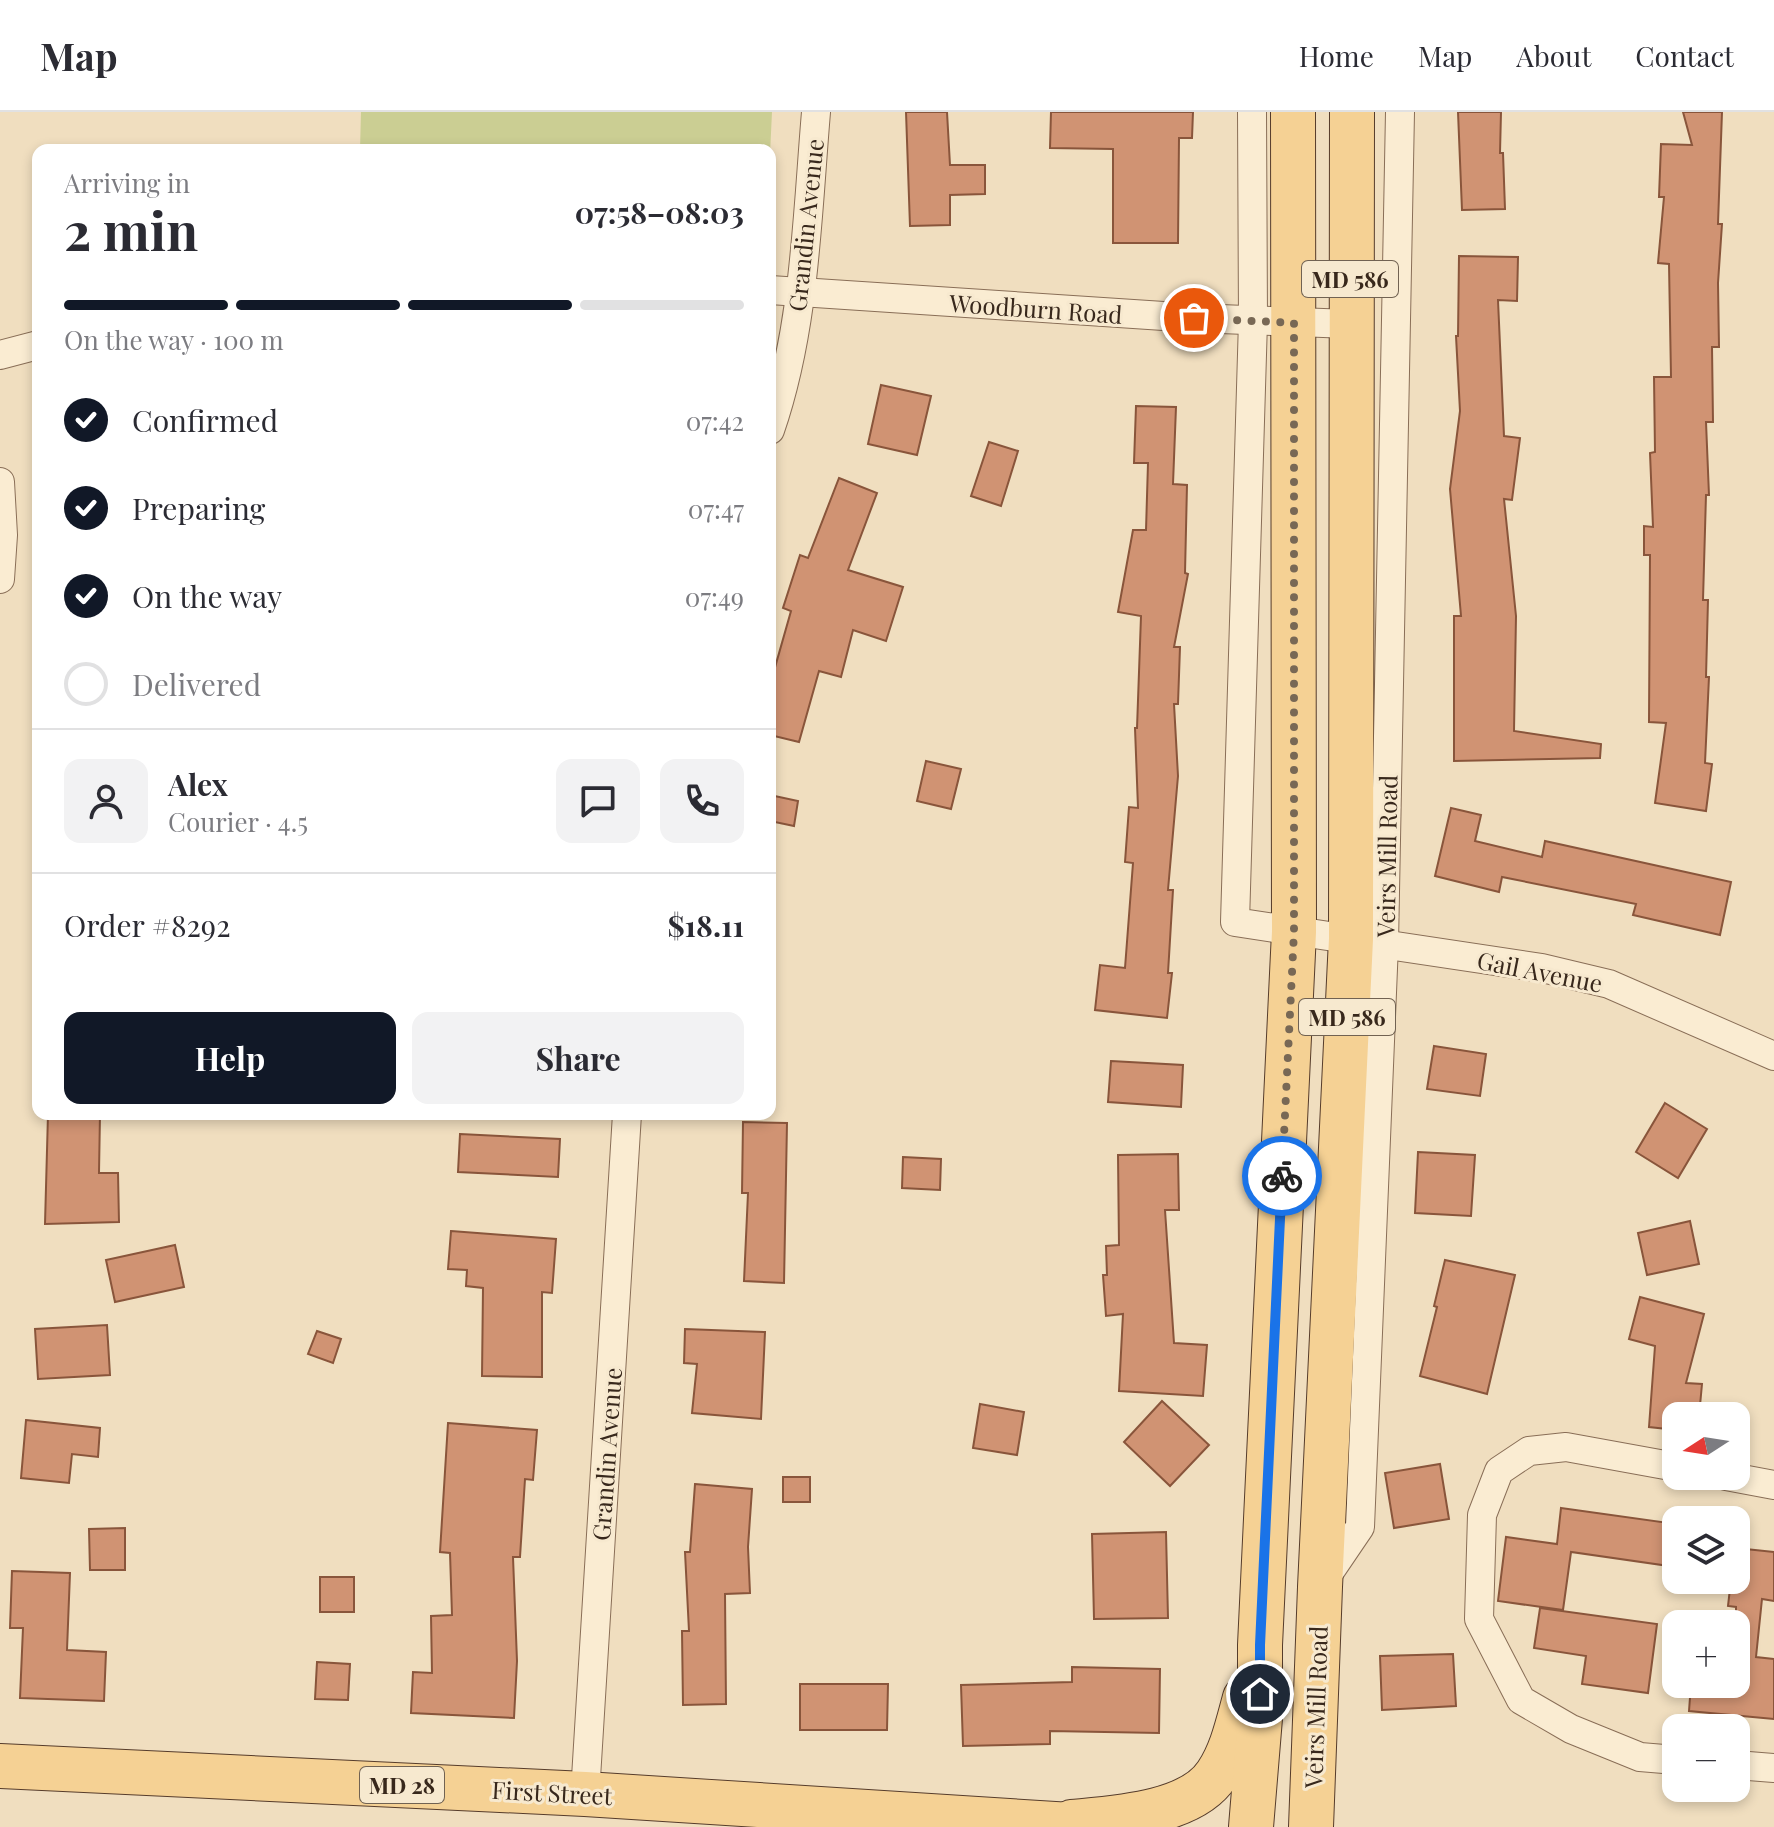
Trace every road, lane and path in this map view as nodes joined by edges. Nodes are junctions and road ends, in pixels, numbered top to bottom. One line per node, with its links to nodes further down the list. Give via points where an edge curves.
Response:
1 (816, 112): 7 (street, Grandin Avenue)
2 (1252, 112): 8 (street)
3 (1293, 112): 8 (main road, MD 586)
4 (1352, 112): 9 (main road, Veirs Mill Road / MD 586)
5 (1400, 112): 16 (street, Veirs Mill Road)
6 (776, 290): 7 (street, Woodburn Road)
7 (801, 292): 8 (street, Woodburn Road); 12 (street, Grandin Avenue)
8 (1273, 322): 9 (street, Woodburn Road); 15 (main road, MD 586); 15 (street, via 1235,922)
9 (1350, 324): 16 (main road, Veirs Mill Road / MD 586)
10 (32, 347): 11 (street)
11 (0, 355)
12 (776, 413)
13 (0, 482): 14 (street)
14 (0, 579)
15 (1294, 932): 16 (street, Gail Avenue); 22 (main road, MD 586)
16 (1368, 942): 17 (street, Gail Avenue, via 1542,968 1609,984); 31 (main road, Veirs Mill Road / MD 586, via 1320,1587)
17 (1774, 1056)
18 (627, 1120): 27 (street, Grandin Avenue)
19 (1662, 1464): 23 (street, via 1566,1447 1529,1451 1499,1471 1482,1515 1479,1619 1521,1700 1571,1729 1640,1757)
20 (1750, 1480): 21 (street)
21 (1774, 1485)
22 (1260, 1645): 28 (main road, via 1233,1740 1216,1777 1193,1795 1143,1815); 30 (main road, MD 586)
23 (1662, 1759)
24 (0, 1766): 27 (main road, First Street / MD 28)
25 (1750, 1766): 26 (street)
26 (1774, 1768)
27 (585, 1794): 28 (main road, First Street / MD 28)
28 (1052, 1824): 29 (main road, First Street / MD 28)
29 (1103, 1827)
30 (1251, 1827)
31 (1311, 1827)

